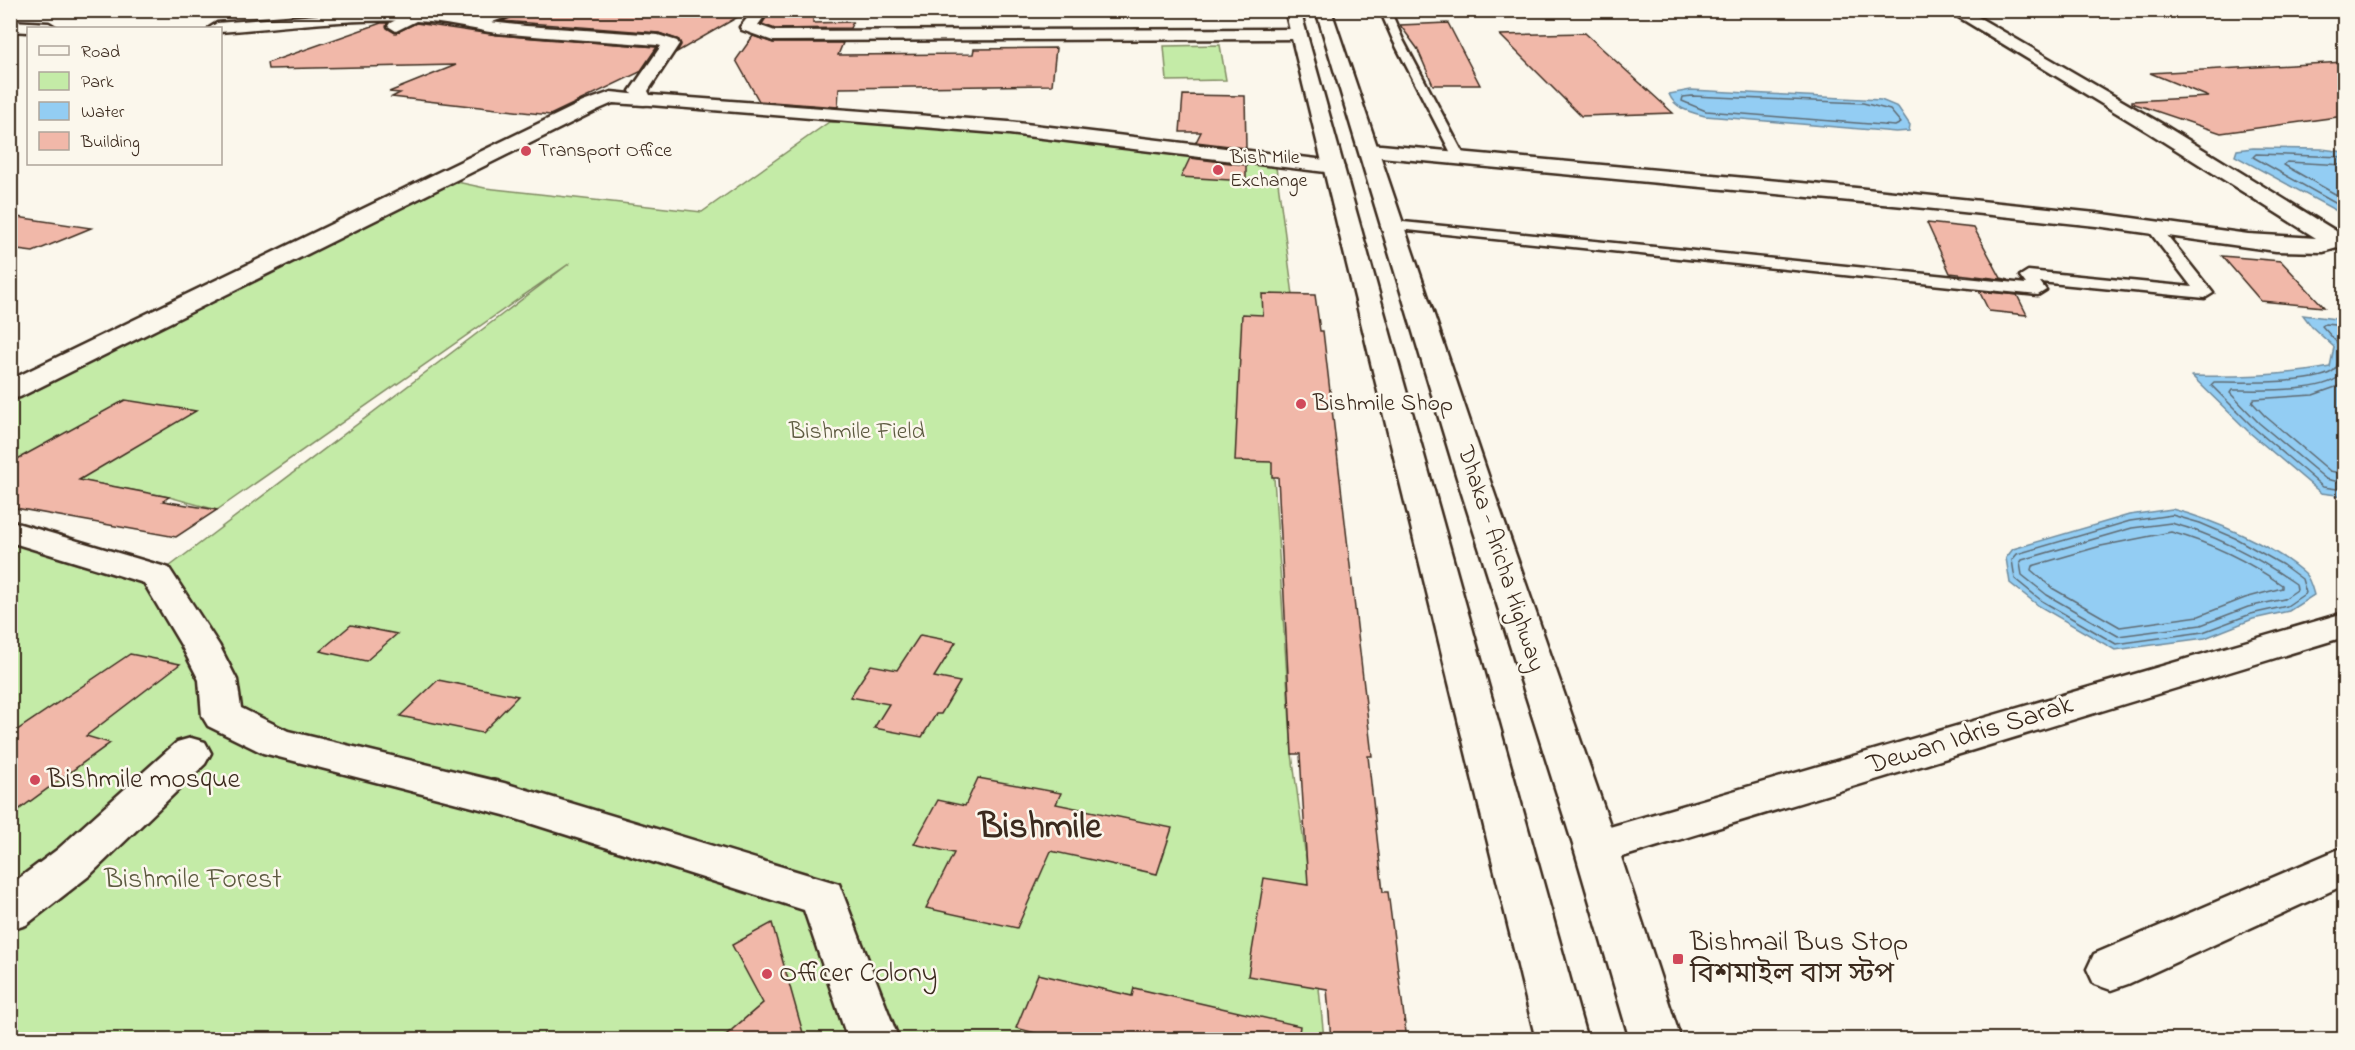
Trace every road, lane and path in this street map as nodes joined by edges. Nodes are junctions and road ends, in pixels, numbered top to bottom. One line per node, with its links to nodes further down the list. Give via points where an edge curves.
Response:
1 (512, 10): 8 (main road)
2 (762, 10): 7 (main road, via 748,27 773,36)
3 (1323, 10): 14 (main road, Dhaka - Aricha Highway)
4 (1385, 10): 15 (lane)
5 (1954, 10): 18 (main road, via 2337,241 2330,245 2283,244)
6 (415, 16): 8 (main road); 10 (main road); 12 (main road, via 377,15)
7 (1296, 22): 16 (main road)
8 (476, 23): 13 (main road, via 671,44 639,91)
9 (10, 26): 11 (main road)
10 (396, 26)
11 (30, 27)
12 (222, 28)
13 (644, 100): 16 (main road, via 1009,128); 19 (main road, via 611,97 590,106)
14 (1370, 150): 15 (main road); 17 (main road, Dhaka - Aricha Highway)
15 (1459, 157): 18 (main road, via 1802,188)
16 (1334, 167): 28 (main road)
17 (1393, 225): 18 (lane, via 2038,290 2028,276 2205,293); 23 (main road, Dhaka - Aricha Highway)
18 (2153, 227)
19 (10, 392)
20 (10, 531): 27 (main road, via 157,576 218,680 222,716 277,743 504,799 823,897)
21 (2344, 625): 23 (main road, Dewan Idris Sarak)
22 (191, 753): 25 (main road, via 74,862)
23 (1596, 848): 29 (main road, Dhaka - Aricha Highway)
24 (2344, 865): 26 (main road)
25 (10, 911)
26 (2111, 969)
27 (874, 1040)
28 (1562, 1040)
29 (1656, 1040)

